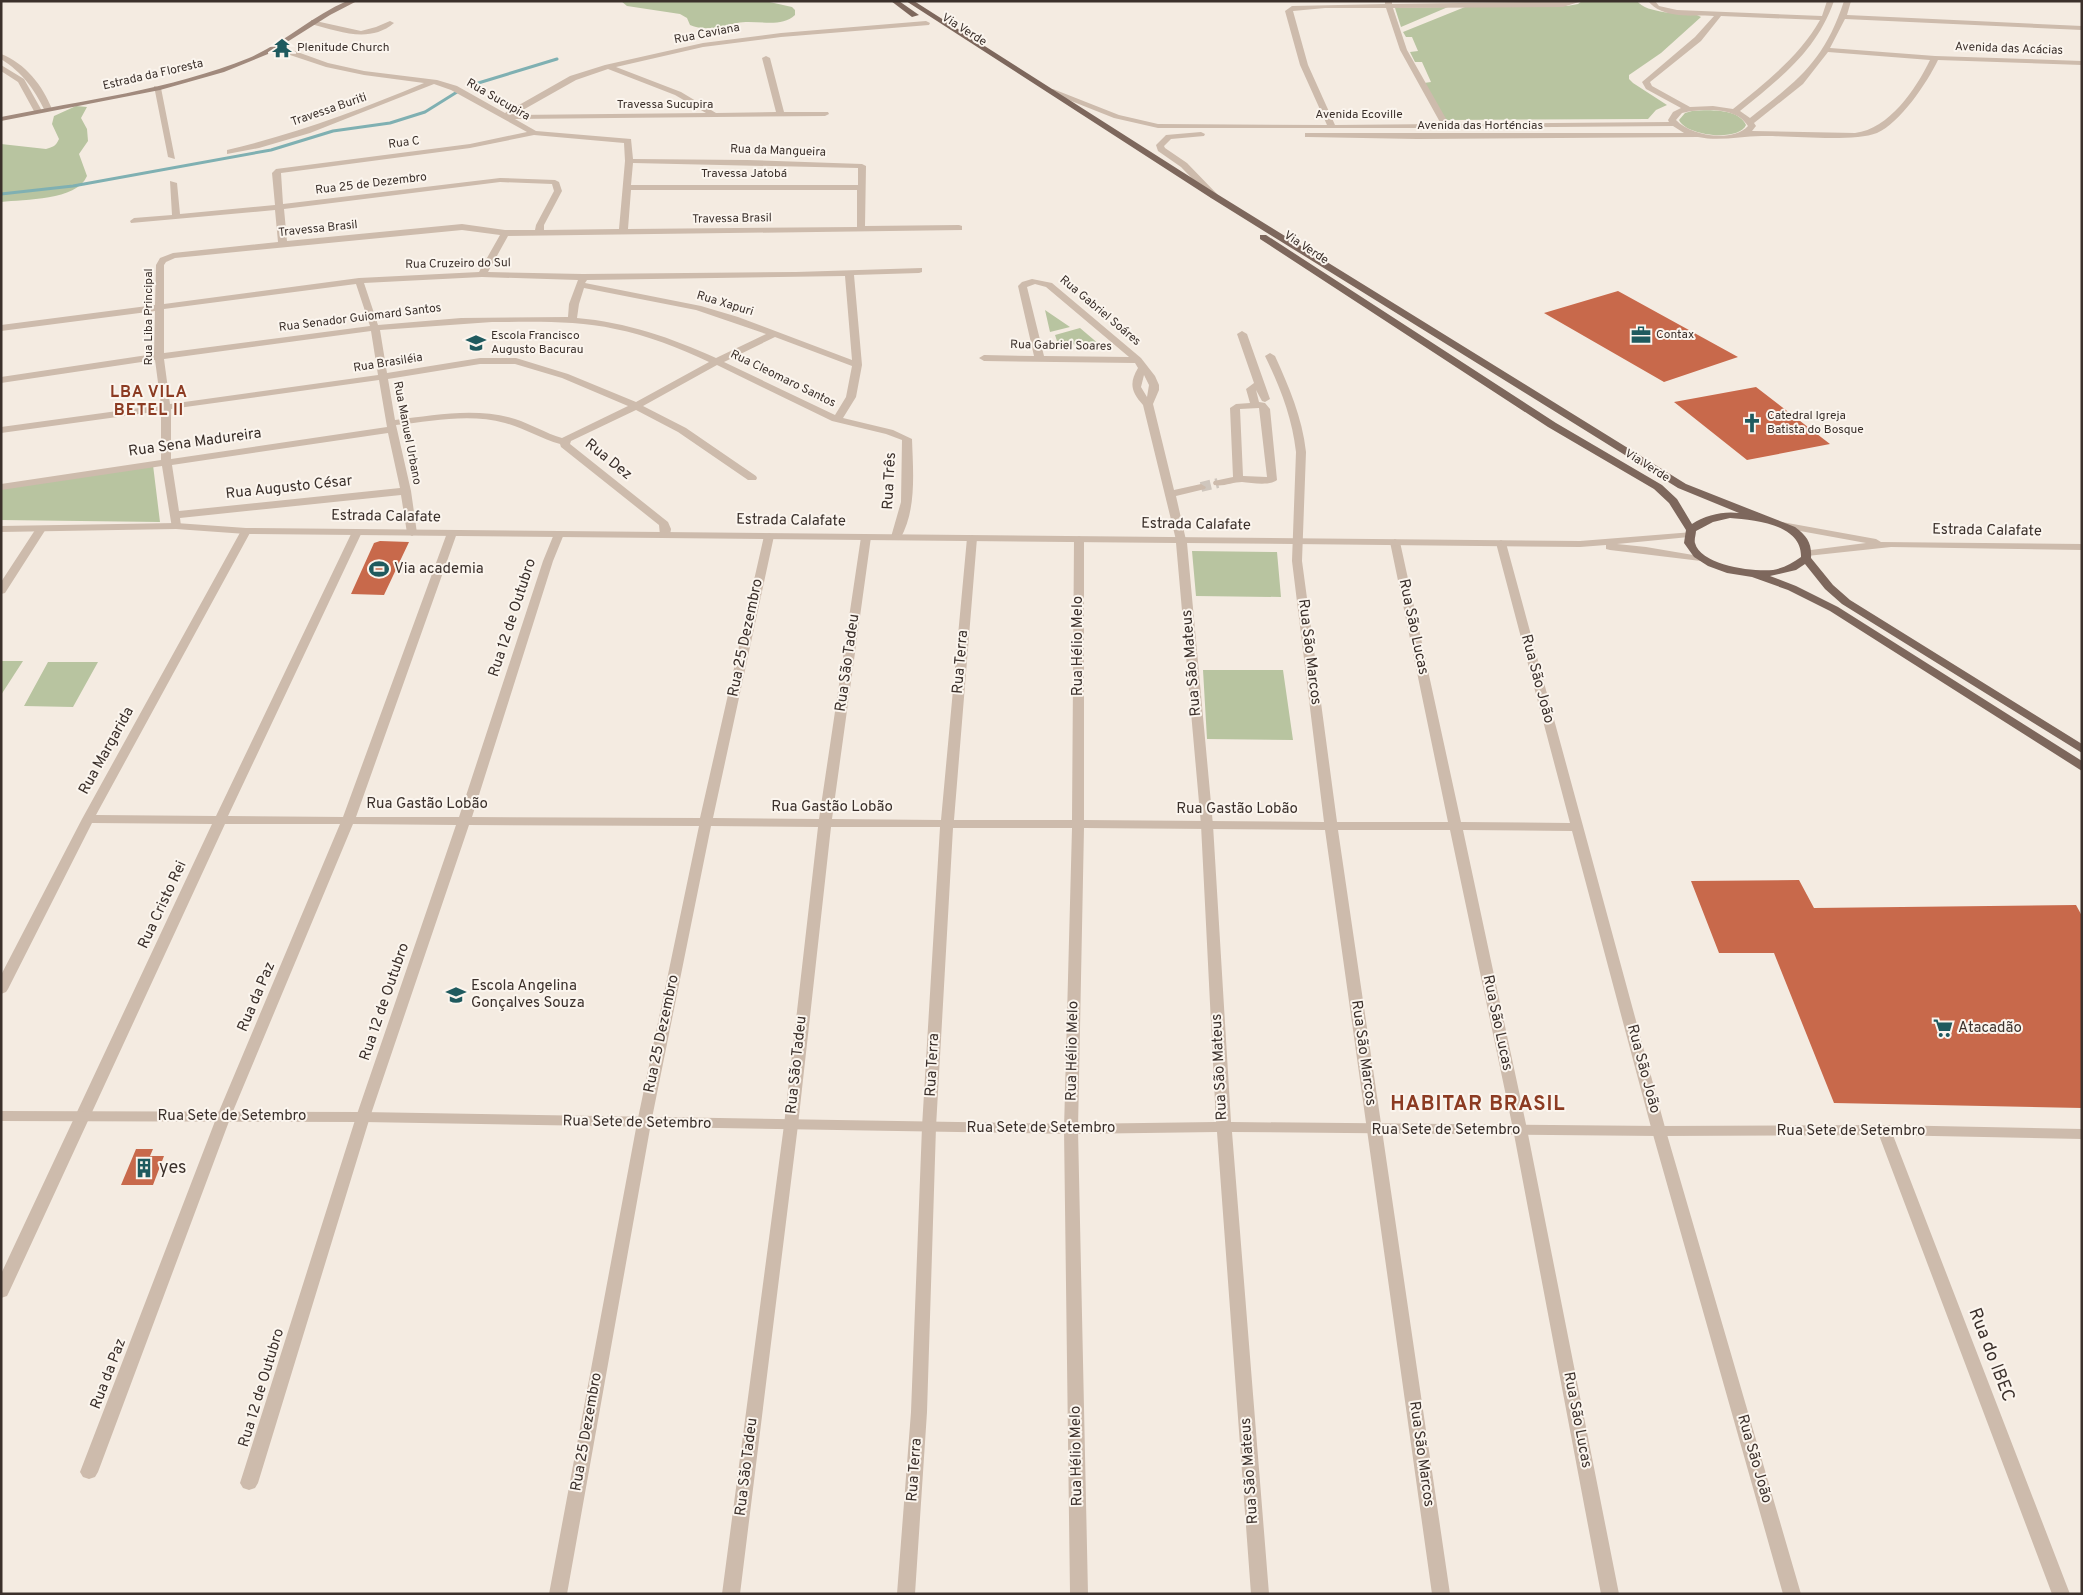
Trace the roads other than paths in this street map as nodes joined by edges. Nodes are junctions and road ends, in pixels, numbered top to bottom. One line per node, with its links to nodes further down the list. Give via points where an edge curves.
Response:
1 (340, 1): 29 (main road, Estrada da Floresta, via 261,46 201,71)
2 (354, 1): 14 (main road, Estrada da Floresta)
3 (894, 1): 16 (main road, Via Verde)
4 (909, 1): 28 (main road, Via Verde)
5 (1651, 1): 11 (street, via 1657,8 1669,11)
6 (1831, 1): 13 (street)
7 (1848, 1): 12 (street)
8 (1578, 2): 10 (street)
9 (1388, 3): 10 (street); 42 (street, via 1412,70); 43 (street, via 1289,9 1304,65)
10 (1483, 3)
11 (1718, 14): 13 (street); 30 (street, via 1698,39 1646,82 1649,87)
12 (1843, 17): 17 (street, Avenida das Acácias); 19 (street)
13 (1824, 18): 32 (street, via 1817,34 1789,67)
14 (314, 22): 15 (street, via 365,34); 18 (main road, Estrada da Floresta)
15 (390, 23)
16 (926, 23): 25 (street, Rua Caviana, via 735,39); 115 (main road, Via Verde, via 1206,199 1552,425 1658,487 1673,501)
17 (2082, 28)
18 (275, 47): 26 (street, Rua Sucupira, via 364,74); 27 (main road, Estrada da Floresta, via 211,74)
19 (1826, 50): 22 (street, Avenida das Acácias); 39 (street, via 1791,90)
20 (1, 56): 29 (street, via 29,77)
21 (766, 58): 35 (street)
22 (1935, 58): 23 (street, Avenida das Acácias); 46 (street, Avenida das Acácias, via 1909,98)
23 (2082, 63)
24 (1, 66): 31 (street, via 20,81)
25 (608, 67): 36 (street, via 684,97); 37 (street, Rua Caviana, via 573,78)
26 (434, 82): 37 (street, Rua Sucupira, via 454,88); 53 (street, Travessa Buriti, via 355,114 259,146)
27 (157, 88): 29 (main road, Estrada da Floresta); 54 (street)
28 (1050, 91): 41 (street, Avenida Ecoville, via 1130,122); 59 (main road, Via Verde)
29 (47, 107): 31 (main road, Estrada da Floresta)
30 (1688, 109): 32 (street, via 1713,108); 40 (street, via 1673,116)
31 (37, 110): 33 (main road, Estrada da Floresta); 38 (main road, Estrada da Floresta)
32 (1734, 112): 39 (street)
33 (1, 114)
34 (825, 114): 35 (street, Travessa Sucupira)
35 (781, 115): 36 (street, Travessa Sucupira)
36 (716, 116): 37 (street, Travessa Sucupira)
37 (504, 117): 47 (street, Rua Sucupira)
38 (1, 119)
39 (1750, 122): 48 (street, via 1752,126)
40 (1674, 124): 42 (street, Avenida Ecoville); 49 (street, Avenida das Horténcias)
41 (1170, 126): 45 (street, Avenida Ecoville); 50 (street)
42 (1446, 126): 44 (street, Avenida Ecoville); 52 (street, via 1454,132)
43 (1332, 127): 44 (street, Avenida Ecoville); 45 (street, Avenida Ecoville)
44 (1349, 127): 51 (street, via 1340,131)
45 (1232, 130): 50 (street); 51 (street, Avenida das Horténcias)
46 (1872, 132): 48 (street, Avenida das Horténcias, via 1856,135)
47 (534, 133): 55 (street, via 628,141); 60 (street, Rua C, via 480,144 283,170 276,173)
48 (1745, 133): 49 (street, Avenida das Horténcias, via 1724,137)
49 (1698, 135): 52 (street, Avenida das Horténcias)
50 (1177, 136): 59 (street, Via Verde, via 1163,141 1161,149 1184,165)
51 (1343, 136): 52 (street, Avenida das Horténcias)
52 (1448, 137)
53 (230, 152)
54 (172, 157)
55 (629, 161): 57 (street, Rua da Mangueira, via 862,166); 58 (street)
56 (173, 183): 61 (street)
57 (862, 187): 58 (street, Travessa Jatobá); 64 (street, Rua da Mangueira)
58 (626, 188): 67 (street)
59 (1214, 196): 109 (main road, Via Verde, via 1682,486)
60 (279, 207): 61 (street, Rua 25 de Dezembro); 66 (street, Rua 25 de Dezembro, via 500,180 554,182 558,191); 68 (street)
61 (176, 216): 62 (street, Rua 25 de Dezembro)
62 (134, 221)
63 (959, 228): 64 (street, Travessa Brasil)
64 (861, 230): 67 (street, Travessa Brasil)
65 (505, 233): 66 (street, Travessa Brasil); 68 (street, Travessa Brasil, via 462,227); 72 (street)
66 (539, 233): 67 (street, Travessa Brasil)
67 (622, 233)
68 (283, 245): 69 (street, Travessa Brasil)
69 (194, 254): 75 (street, Rua Liba Principal, via 163,260 160,265)
70 (919, 270): 71 (street, Rua Cruzeiro do Sul)
71 (849, 273): 74 (street, Rua Cruzeiro do Sul); 87 (street)
72 (482, 274): 73 (street, Rua Cruzeiro do Sul); 74 (street, Rua Cruzeiro do Sul)
73 (359, 281): 75 (street, Rua Cruzeiro do Sul); 78 (street, Rua Manuel Urbano)
74 (582, 281): 76 (street); 79 (street, Rua Xapuri, via 698,308)
75 (160, 308): 77 (street, Rua Cruzeiro do Sul); 82 (street, Rua Liba Principal)
76 (572, 320): 78 (street, Rua Senador Guiomard Santos, via 465,319); 85 (street, Rua Senador Guiomard Santos, via 667,341)
77 (1, 328)
78 (375, 328): 82 (street, Rua Senador Guiomard Santos); 88 (street, Rua Manuel Urbano)
79 (774, 334): 85 (street, Rua Dez); 87 (street, Rua Xapuri)
80 (1242, 334): 90 (street)
81 (1270, 356): 126 (street, via 1288,395 1299,434)
82 (159, 357): 89 (street, Rua Senador Guiomard Santos); 95 (street, Rua Liba Principal)
83 (984, 358): 84 (street, Rua Gabriel Soares)
84 (1040, 359): 86 (street, Rua Gabriel Soares); 86 (street, Rua Gabriel Soáres, via 1022,286 1033,281 1049,285)
85 (718, 361): 94 (street, Rua Dez); 96 (street, Rua Cleomaro Santos)
86 (1141, 364): 92 (street, Rua Gabriel Soáres, via 1136,388); 92 (street, Rua Gabriel Soáres, via 1152,376 1155,388)
87 (857, 365): 96 (street, via 851,397)
88 (383, 377): 94 (street, Rua Brasiléia, via 480,361 516,361 565,376); 95 (street, Rua Brasiléia); 97 (street, Rua Manuel Urbano)
89 (1, 380)
90 (1259, 384): 91 (street); 93 (street, via 1251,389)
91 (1265, 399)
92 (1148, 404): 107 (street, Rua Gabriel Soáres)
93 (1254, 404): 102 (street, via 1235,408); 102 (street, via 1265,409 1273,476 1267,481)
94 (636, 406): 99 (street, Rua Dez, via 577,433); 101 (street, Rua Brasiléia, via 682,430)
95 (166, 407): 98 (street, Rua Brasiléia); 100 (street, Rua Liba Principal)
96 (837, 419): 122 (street, Rua Três, via 896,433 907,439 905,508)
97 (392, 426): 99 (street, Rua Sena Madureira, via 455,416 489,417); 100 (street, Rua Sena Madureira); 106 (street, Rua Manuel Urbano)
98 (1, 430)
99 (566, 442): 119 (street, Rua Dez, via 664,524)
100 (166, 462): 104 (street, Rua Sena Madureira); 108 (street, Rua Liba Principal)
101 (752, 478)
102 (1238, 479): 103 (street)
103 (1218, 483)
104 (1, 487)
105 (1201, 487): 107 (street)
106 (406, 491): 108 (street, Rua Augusto César); 116 (street, Rua Manuel Urbano)
107 (1170, 494): 125 (street, Rua Gabriel Soáres)
108 (175, 520): 112 (street, Estrada Calafate); 113 (street, Estrada Calafate)
109 (1767, 520): 110 (main road); 115 (main road, via 1739,516 1713,518)
110 (1782, 525): 130 (street, Estrada Calafate); 132 (main road, via 1802,538)
111 (1, 529): 112 (street, Estrada Calafate)
112 (41, 529): 135 (street)
113 (246, 531): 114 (street, Estrada Calafate); 139 (street, Rua Margarida)
114 (356, 532): 116 (street, Estrada Calafate); 140 (street, Rua Cristo Rei)
115 (1690, 532): 129 (street, Estrada Calafate); 133 (main road, Via Verde, via 1689,543)
116 (412, 533): 117 (street, Estrada Calafate)
117 (452, 533): 118 (street, Estrada Calafate); 141 (street, Rua da Paz)
118 (559, 534): 119 (street, Estrada Calafate); 142 (street, Rua 12 de Outubro)
119 (665, 535): 120 (street, Estrada Calafate)
120 (769, 536): 121 (street, Estrada Calafate); 143 (street, Rua 25 Dezembro)
121 (866, 537): 122 (street, Estrada Calafate); 144 (street, Rua São Tadeu)
122 (896, 537): 123 (street, Estrada Calafate)
123 (972, 538): 124 (street, Estrada Calafate); 145 (street, Rua Terra)
124 (1079, 539): 125 (street, Estrada Calafate); 146 (street, Rua Hélio Melo)
125 (1181, 540): 126 (street, Estrada Calafate); 147 (street, Rua São Mateus)
126 (1298, 541): 127 (street, Estrada Calafate); 148 (street, Rua São Marcos, via 1297,561)
127 (1395, 542): 128 (street, Estrada Calafate); 149 (street, Rua São Lucas)
128 (1500, 543): 129 (street, Estrada Calafate); 150 (street, Rua São João)
129 (1580, 544): 133 (street, Estrada Calafate)
130 (1891, 544): 131 (street, Estrada Calafate); 132 (street, Estrada Calafate)
131 (2082, 547)
132 (1807, 555): 134 (main road, via 1800,565 1788,571); 136 (main road, via 1829,588)
133 (1705, 560): 134 (main road, via 1729,570)
134 (1756, 575): 136 (main road)
135 (1, 591)
136 (1857, 617): 137 (main road); 138 (main road)
137 (2082, 749)
138 (2082, 767)
139 (88, 819): 140 (street, Rua Gastão Lobão); 151 (street, Rua Margarida)
140 (220, 820): 141 (street, Rua Gastão Lobão); 152 (street, Rua Cristo Rei)
141 (348, 820): 142 (street, Rua Gastão Lobão); 154 (street, Rua da Paz)
142 (464, 821): 143 (street, Rua Gastão Lobão); 155 (street, Rua 12 de Outubro)
143 (706, 822): 144 (street, Rua Gastão Lobão); 156 (street, Rua 25 Dezembro)
144 (825, 823): 145 (street, Rua Gastão Lobão); 157 (street, Rua São Tadeu)
145 (947, 824): 146 (street, Rua Gastão Lobão); 158 (street, Rua Terra)
146 (1078, 824): 147 (street, Rua Gastão Lobão); 160 (street, Rua Hélio Melo)
147 (1207, 825): 148 (street, Rua Gastão Lobão); 159 (street, Rua São Mateus)
148 (1331, 826): 149 (street, Rua Gastão Lobão); 162 (street, Rua São Marcos)
149 (1455, 826): 150 (street, Rua Gastão Lobão); 161 (street, Rua São Lucas)
150 (1576, 827): 164 (street, Rua São João)
151 (1, 989)
152 (84, 1115): 153 (street, Rua Sete de Setembro); 154 (street, Rua Sete de Setembro); 166 (street, Rua Cristo Rei)
153 (1, 1116)
154 (224, 1116): 155 (street, Rua Sete de Setembro); 167 (street, Rua da Paz)
155 (363, 1117): 156 (street, Rua Sete de Setembro); 168 (street, Rua 12 de Outubro)
156 (644, 1123): 157 (street, Rua Sete de Setembro); 169 (street, Rua 25 Dezembro)
157 (791, 1125): 158 (street, Rua Sete de Setembro); 170 (street, Rua São Tadeu)
158 (929, 1127): 160 (street, Rua Sete de Setembro); 171 (street, Rua Terra, via 920,1412)
159 (1224, 1127): 160 (street, Rua Sete de Setembro); 162 (street, Rua Sete de Setembro); 173 (street, Rua São Mateus)
160 (1072, 1129): 172 (street, Rua Hélio Melo)
161 (1520, 1129): 162 (street, Rua Sete de Setembro); 164 (street, Rua Sete de Setembro); 175 (street, Rua São Lucas)
162 (1374, 1130): 174 (street, Rua São Marcos)
163 (1884, 1130): 164 (street, Rua Sete de Setembro); 165 (street, Rua Sete de Setembro); 177 (street, Rua do IBEC)
164 (1659, 1132): 176 (street, Rua São João)
165 (2082, 1134)
166 (1, 1292)
167 (89, 1472)
168 (249, 1483)
169 (558, 1594)
170 (731, 1594)
171 (906, 1594)
172 (1079, 1594)
173 (1260, 1594)
174 (1441, 1594)
175 (1610, 1594)
176 (1792, 1594)
177 (2061, 1594)

